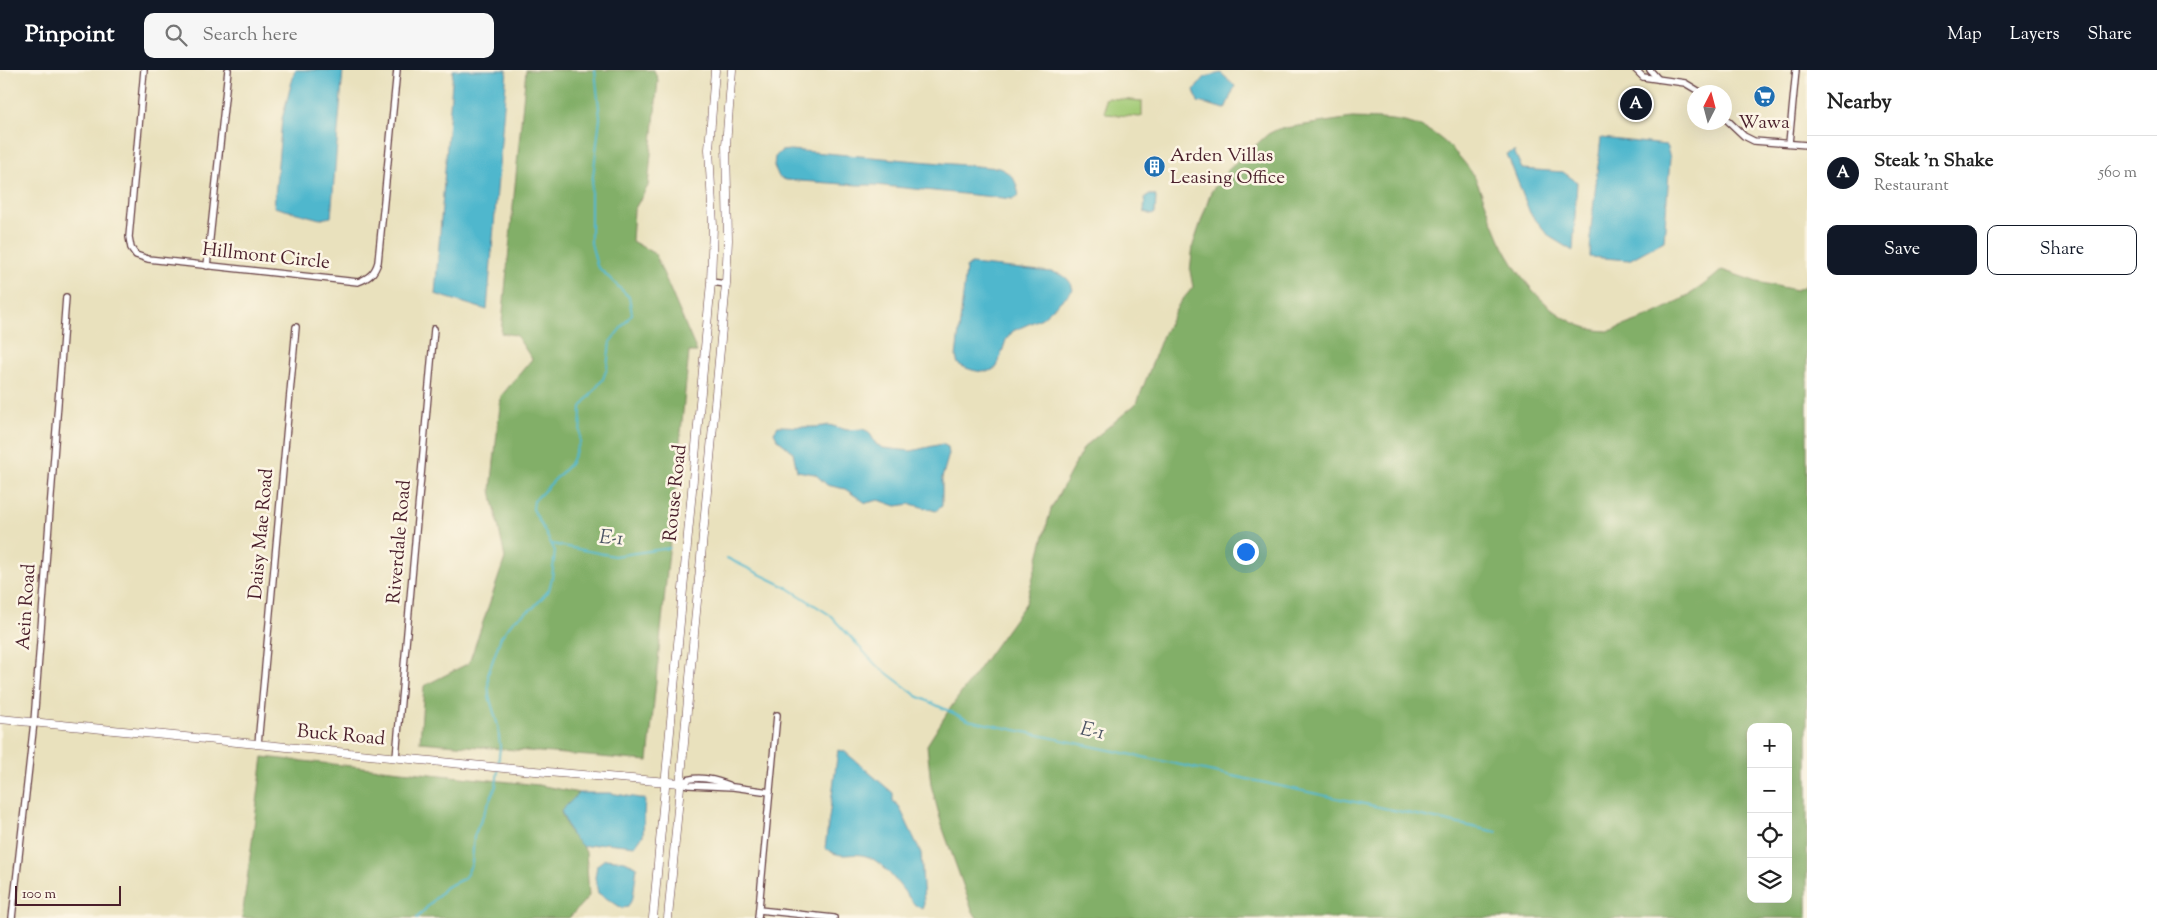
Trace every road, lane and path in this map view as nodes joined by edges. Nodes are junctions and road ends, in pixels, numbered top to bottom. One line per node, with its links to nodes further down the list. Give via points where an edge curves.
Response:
1 (144, 70): 14 (street, Hillmont Circle, via 131,248 136,255 148,259)
2 (228, 70): 14 (street)
3 (397, 70): 14 (street, Hillmont Circle, via 376,271 368,279 358,282)
4 (715, 70): 15 (street, Rouse Road, via 710,149)
5 (732, 70): 16 (street, Rouse Road, via 726,145)
6 (1636, 70): 9 (street, via 1643,77)
7 (1650, 70): 9 (street)
8 (1796, 70): 12 (street)
9 (1658, 79): 10 (street)
10 (1688, 85)
11 (1732, 125): 12 (street, via 1754,141)
12 (1789, 143): 13 (street)
13 (1807, 145)
14 (207, 266)
15 (711, 282): 16 (street); 25 (street, Rouse Road)
16 (726, 284): 26 (street, Rouse Road)
17 (66, 297): 22 (street, Aein Road)
18 (296, 327): 23 (street, Daisy Mae Road)
19 (434, 329): 24 (street, Riverdale Road)
20 (777, 715): 27 (street)
21 (0, 719): 22 (street, Buck Road)
22 (34, 722): 23 (street, Buck Road); 29 (street, Aein Road)
23 (258, 744): 24 (street, Buck Road)
24 (396, 757): 25 (street, Buck Road)
25 (665, 781): 26 (street, Buck Road); 30 (street, Rouse Road)
26 (680, 782): 27 (street, Buck Road); 31 (street, Rouse Road)
27 (770, 792): 28 (street)
28 (759, 910): 32 (street); 33 (street)
29 (12, 918)
30 (653, 918)
31 (668, 918)
32 (758, 918)
33 (834, 918)

